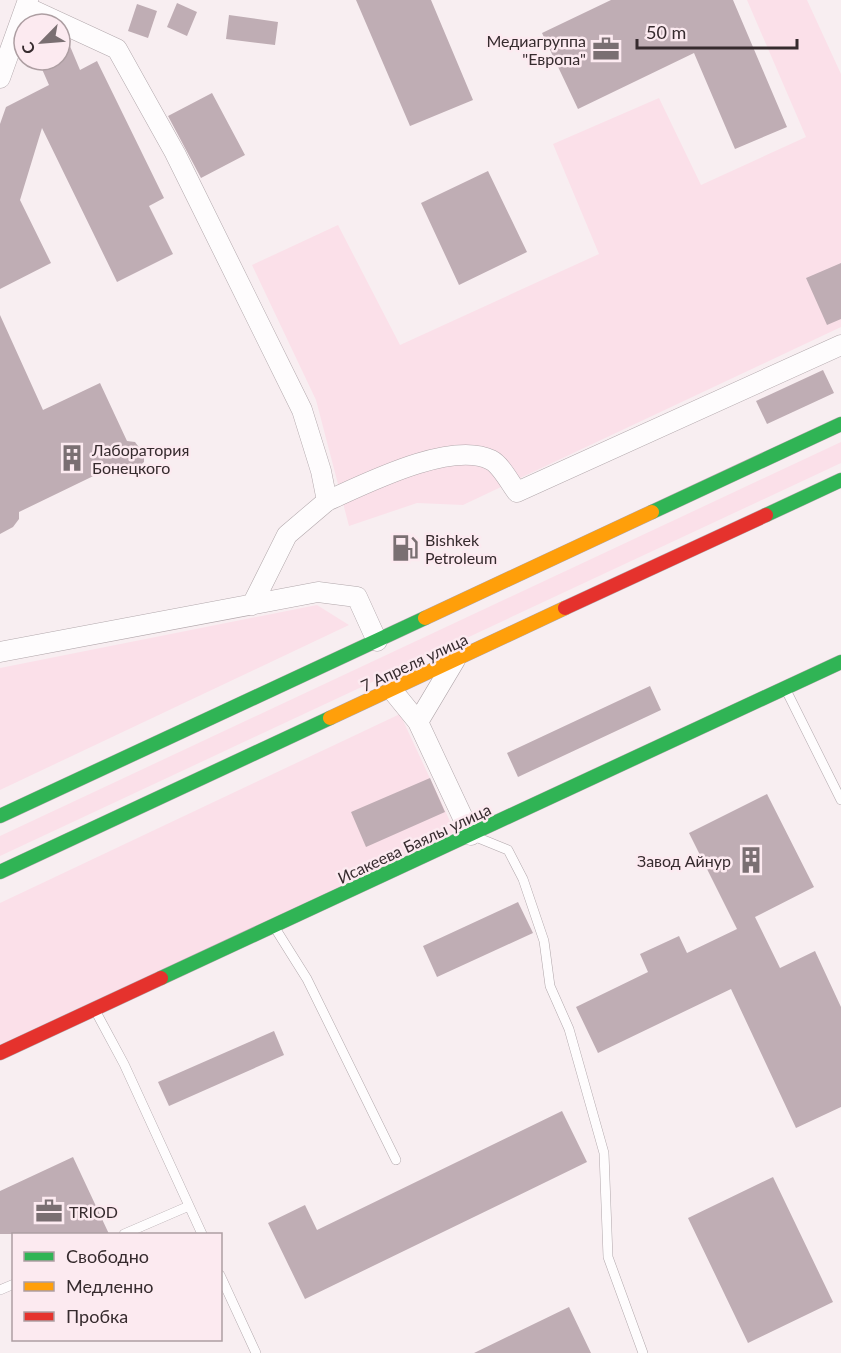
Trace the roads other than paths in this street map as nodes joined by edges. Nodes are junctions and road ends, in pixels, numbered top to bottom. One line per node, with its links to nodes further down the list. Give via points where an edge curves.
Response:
1 (27, 3): 2 (street); 6 (street, via 117,49 175,153 302,410)
2 (0, 78)
3 (841, 345): 6 (street, via 517,492 493,460 468,454 418,463)
4 (841, 424): 8 (main road)
5 (841, 480): 10 (main road, 7 Апреля улица)
6 (327, 501): 7 (street, via 287,535)
7 (252, 605): 8 (street, via 318,592 357,597); 9 (street)
8 (376, 641): 16 (main road)
9 (0, 652)
10 (455, 660): 13 (main road, 7 Апреля улица); 14 (street)
11 (841, 662): 12 (main road, Исакеева Баялы улица)
12 (785, 688): 15 (lane); 17 (main road, Исакеева Баялы улица)
13 (392, 690): 14 (street); 18 (main road, 7 Апреля улица)
14 (418, 722): 17 (street)
15 (841, 800)
16 (0, 816)
17 (471, 835): 19 (main road, Исакеева Баялы улица); 28 (lane, via 508,850 523,879 544,940 550,986 569,1029 604,1154 608,1257)
18 (0, 872)
19 (274, 927): 20 (main road, Исакеева Баялы улица); 22 (lane, via 307,979)
20 (95, 1009): 21 (main road, Исакеева Баялы улица); 23 (lane)
21 (0, 1053)
22 (396, 1160)
23 (189, 1206): 24 (lane); 25 (lane)
24 (126, 1233)
25 (202, 1233)
26 (222, 1279): 27 (lane)
27 (256, 1353)
28 (643, 1353)

